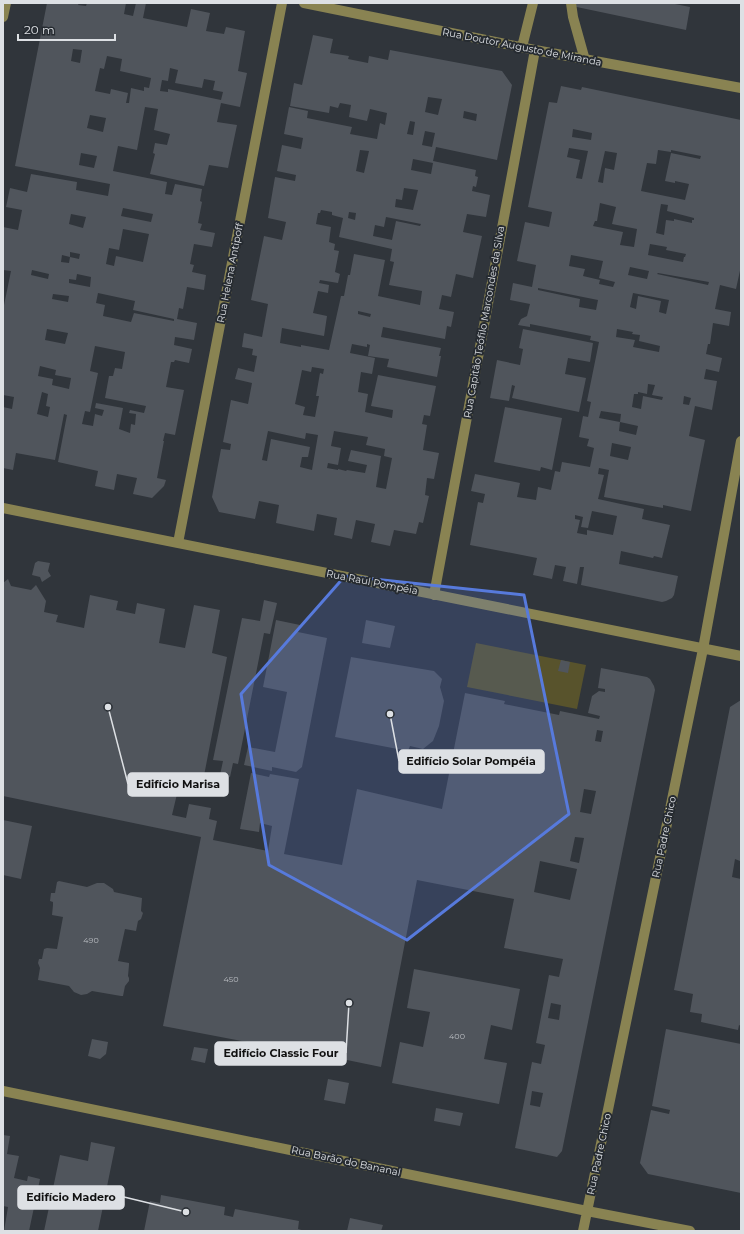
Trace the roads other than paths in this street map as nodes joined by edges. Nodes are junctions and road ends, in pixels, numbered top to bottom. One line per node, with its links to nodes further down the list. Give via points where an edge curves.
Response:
1 (6, 3): 6 (street)
2 (282, 3): 13 (street, Rua Helena Antipoff)
3 (304, 3): 7 (street, Rua Doutor Augusto de Miranda)
4 (533, 3): 7 (street)
5 (571, 3): 9 (street)
6 (3, 18)
7 (522, 47): 8 (street, Rua Doutor Augusto de Miranda)
8 (534, 50): 9 (street, Rua Doutor Augusto de Miranda); 14 (street, Rua Capitão Teófilo Marcondes da Silva)
9 (586, 60): 10 (street, Rua Doutor Augusto de Miranda)
10 (741, 88)
11 (741, 441): 15 (street, Rua Padre Chico)
12 (3, 508): 13 (street, Rua Raul Pompéia)
13 (178, 543): 14 (street, Rua Raul Pompéia)
14 (434, 595): 15 (street, Rua Raul Pompéia)
15 (703, 649): 16 (street, Rua Raul Pompéia); 18 (street, Rua Padre Chico)
16 (741, 656)
17 (3, 1091): 18 (street, Rua Barão do Bananal)
18 (587, 1211): 19 (street, Rua Padre Chico); 20 (street, Rua Barão do Bananal)
19 (583, 1231)
20 (690, 1231)

